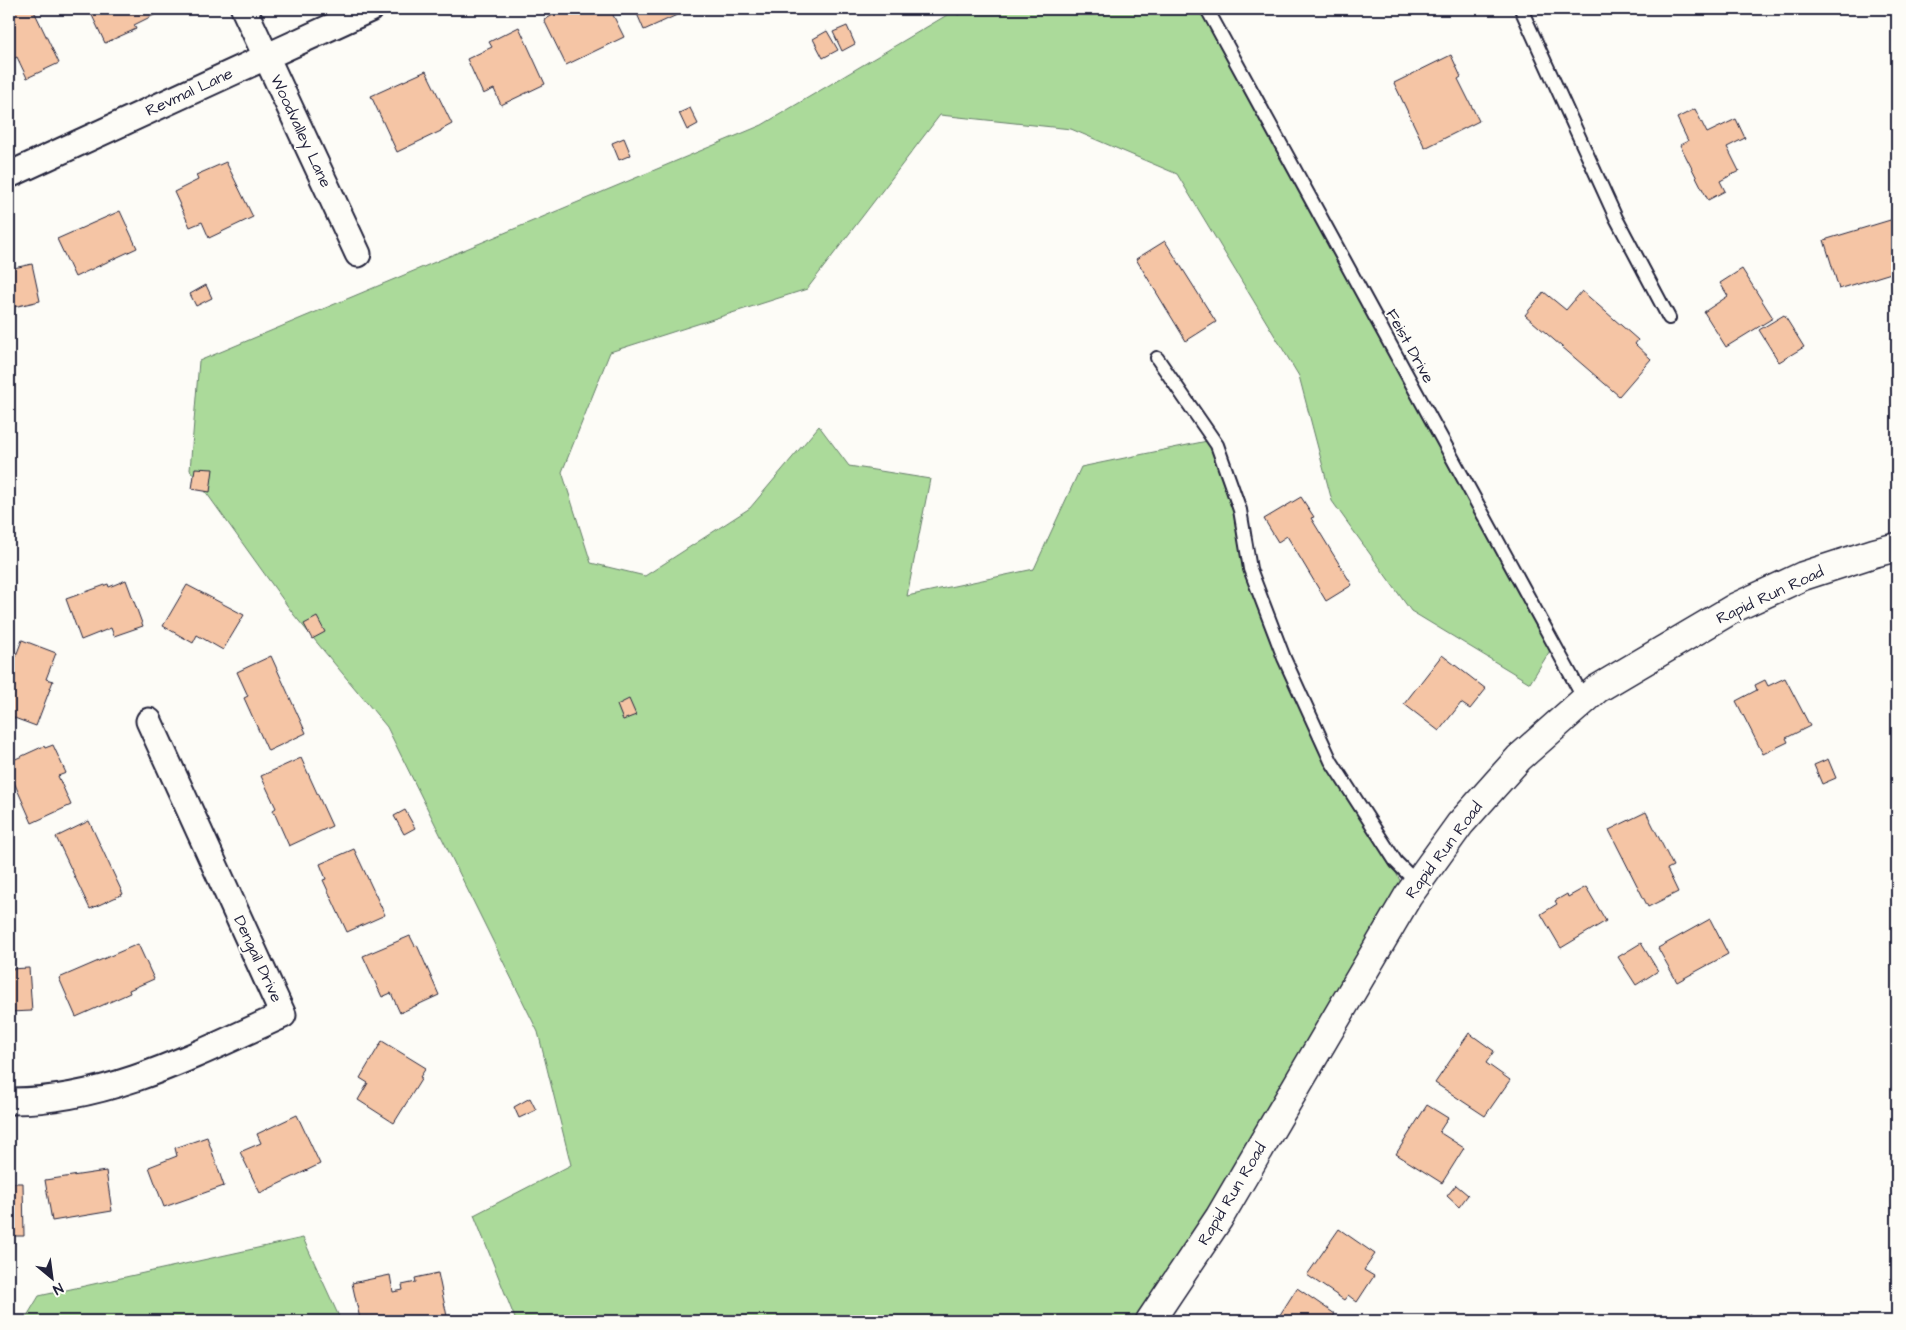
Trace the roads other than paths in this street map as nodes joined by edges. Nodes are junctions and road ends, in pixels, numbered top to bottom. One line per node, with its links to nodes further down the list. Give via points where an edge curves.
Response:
1 (244, 9): 5 (street, Woodvalley Lane)
2 (370, 9): 5 (street, Revmal Lane)
3 (1207, 9): 11 (lane, Feist Drive)
4 (1521, 9): 8 (lane, via 1616,218)
5 (266, 57): 6 (street, Revmal Lane); 7 (street, Woodvalley Lane)
6 (9, 175)
7 (358, 254)
8 (1669, 318)
9 (1157, 358): 13 (lane, via 1217,445 1240,510 1250,569 1284,658 1331,761 1396,862)
10 (1897, 547): 11 (street, Rapid Run Road, via 1803,576 1736,607)
11 (1584, 699): 13 (street, Rapid Run Road, via 1520,758 1460,824)
12 (149, 721): 14 (street, Dengail Drive, via 283,1014 139,1078 80,1093)
13 (1418, 884): 15 (street, Rapid Run Road, via 1218,1218)
14 (9, 1101)
15 (1150, 1321)

